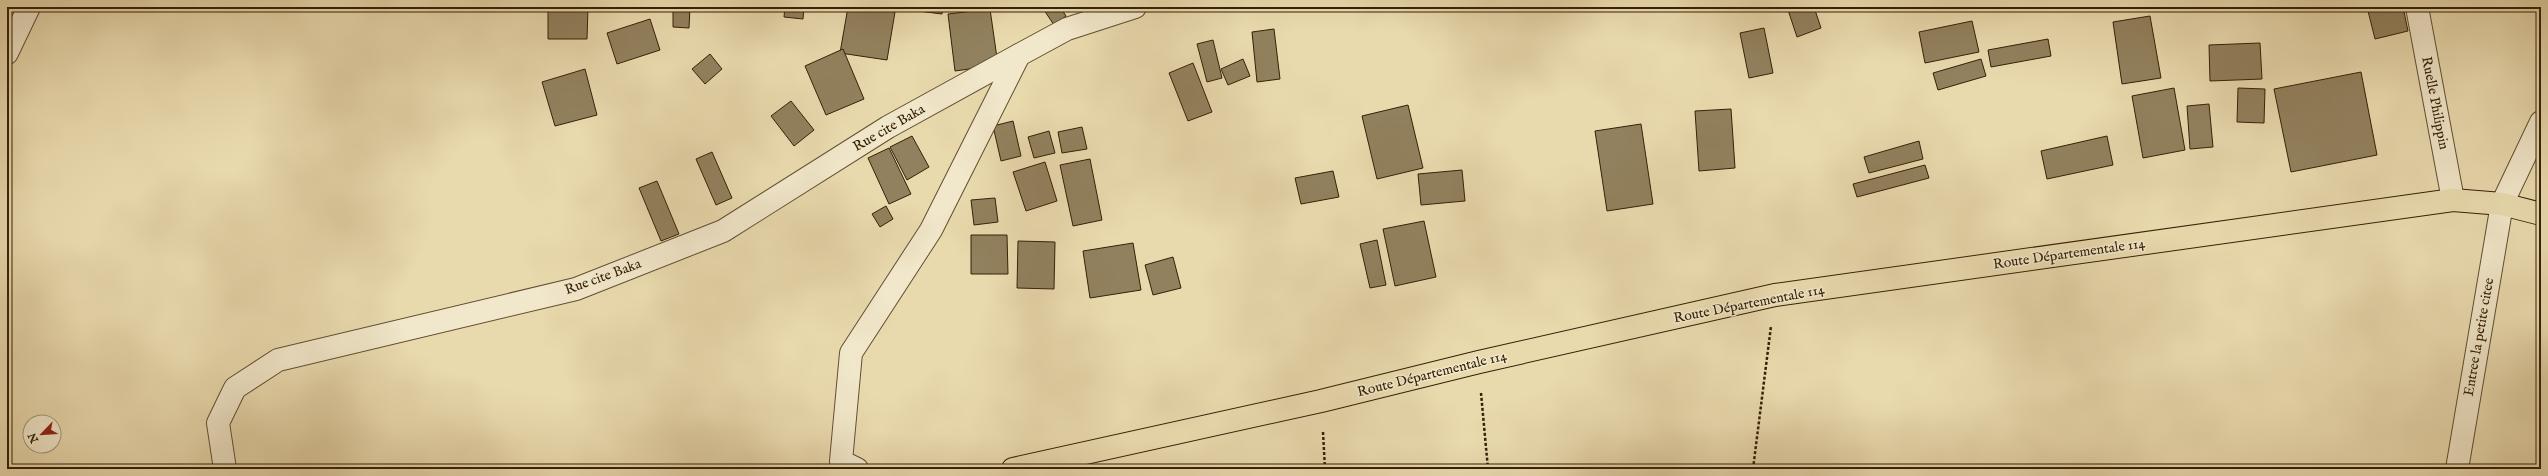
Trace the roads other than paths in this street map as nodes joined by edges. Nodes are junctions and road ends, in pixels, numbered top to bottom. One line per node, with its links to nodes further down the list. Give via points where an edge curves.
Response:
1 (29, 7): 4 (street)
2 (1135, 7): 5 (street, Rue cite Baka, via 1067,29)
3 (2417, 7): 7 (street, Ruelle Philippin)
4 (7, 54)
5 (1019, 55): 10 (street, Rue cite Baka, via 888,127 723,231 576,290 278,360 235,388 218,423); 11 (street, via 931,230 851,353 841,461)
6 (2541, 122): 8 (street, Entree la petite citee)
7 (2453, 200): 8 (main road, Route Départementale 114); 12 (main road, Route Départementale 114, via 1775,295 1479,362 1321,401)
8 (2502, 204): 9 (main road, Route Départementale 114); 13 (street, Entree la petite citee)
9 (2541, 214)
10 (225, 469)
11 (857, 469)
12 (1013, 469)
13 (2457, 469)

